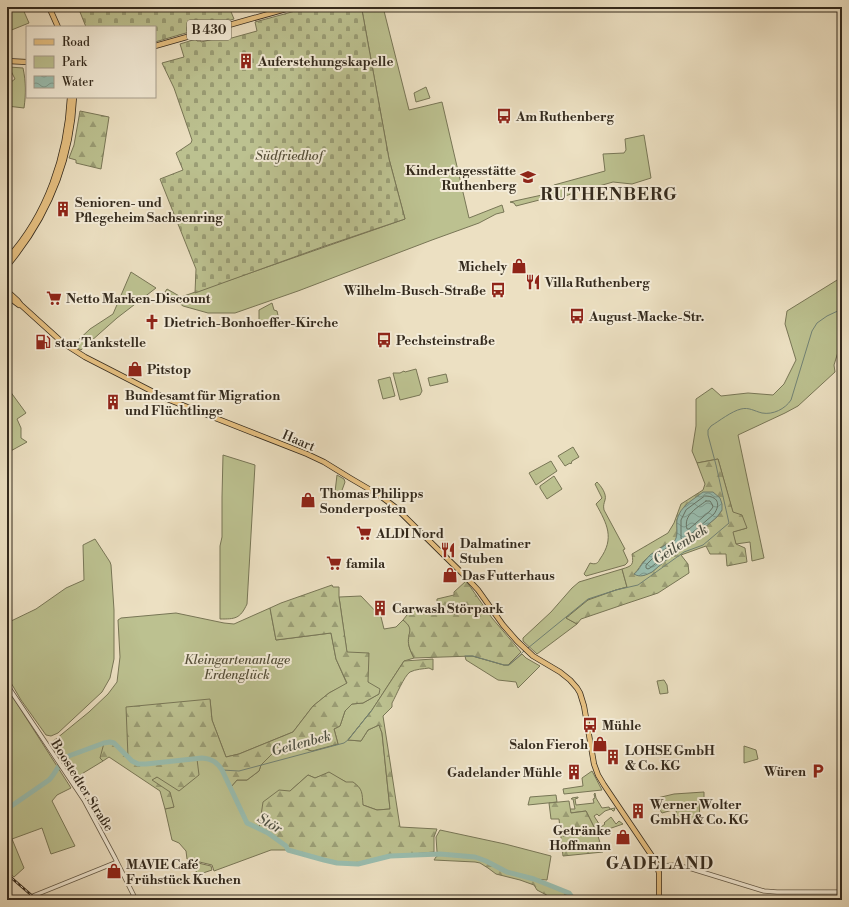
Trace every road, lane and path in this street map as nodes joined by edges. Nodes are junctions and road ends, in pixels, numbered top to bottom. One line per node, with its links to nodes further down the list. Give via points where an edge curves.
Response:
1 (49, 7): 3 (main road)
2 (293, 7): 4 (main road, B 430)
3 (58, 26)
4 (156, 46)
5 (7, 61): 6 (main road)
6 (26, 62)
7 (70, 98): 9 (main road, via 66,138 52,187 36,220)
8 (74, 98): 10 (main road, via 70,136 55,187 37,223)
9 (7, 259)
10 (7, 266)
11 (7, 291): 13 (main road, Haart)
12 (7, 296): 13 (main road, Haart)
13 (21, 305): 16 (main road, Haart, via 63,343 85,357 167,399 307,454 384,499 400,513 478,590 507,630 527,651 560,672 577,688 584,706 598,776)
14 (7, 685): 15 (street, Boostedter Straße, via 84,800)
15 (117, 862): 18 (street); 19 (street, Boostedter Straße)
16 (658, 866): 17 (street, via 689,868 764,891); 20 (main road)
17 (842, 892)
18 (23, 900)
19 (136, 900)
20 (659, 900)

